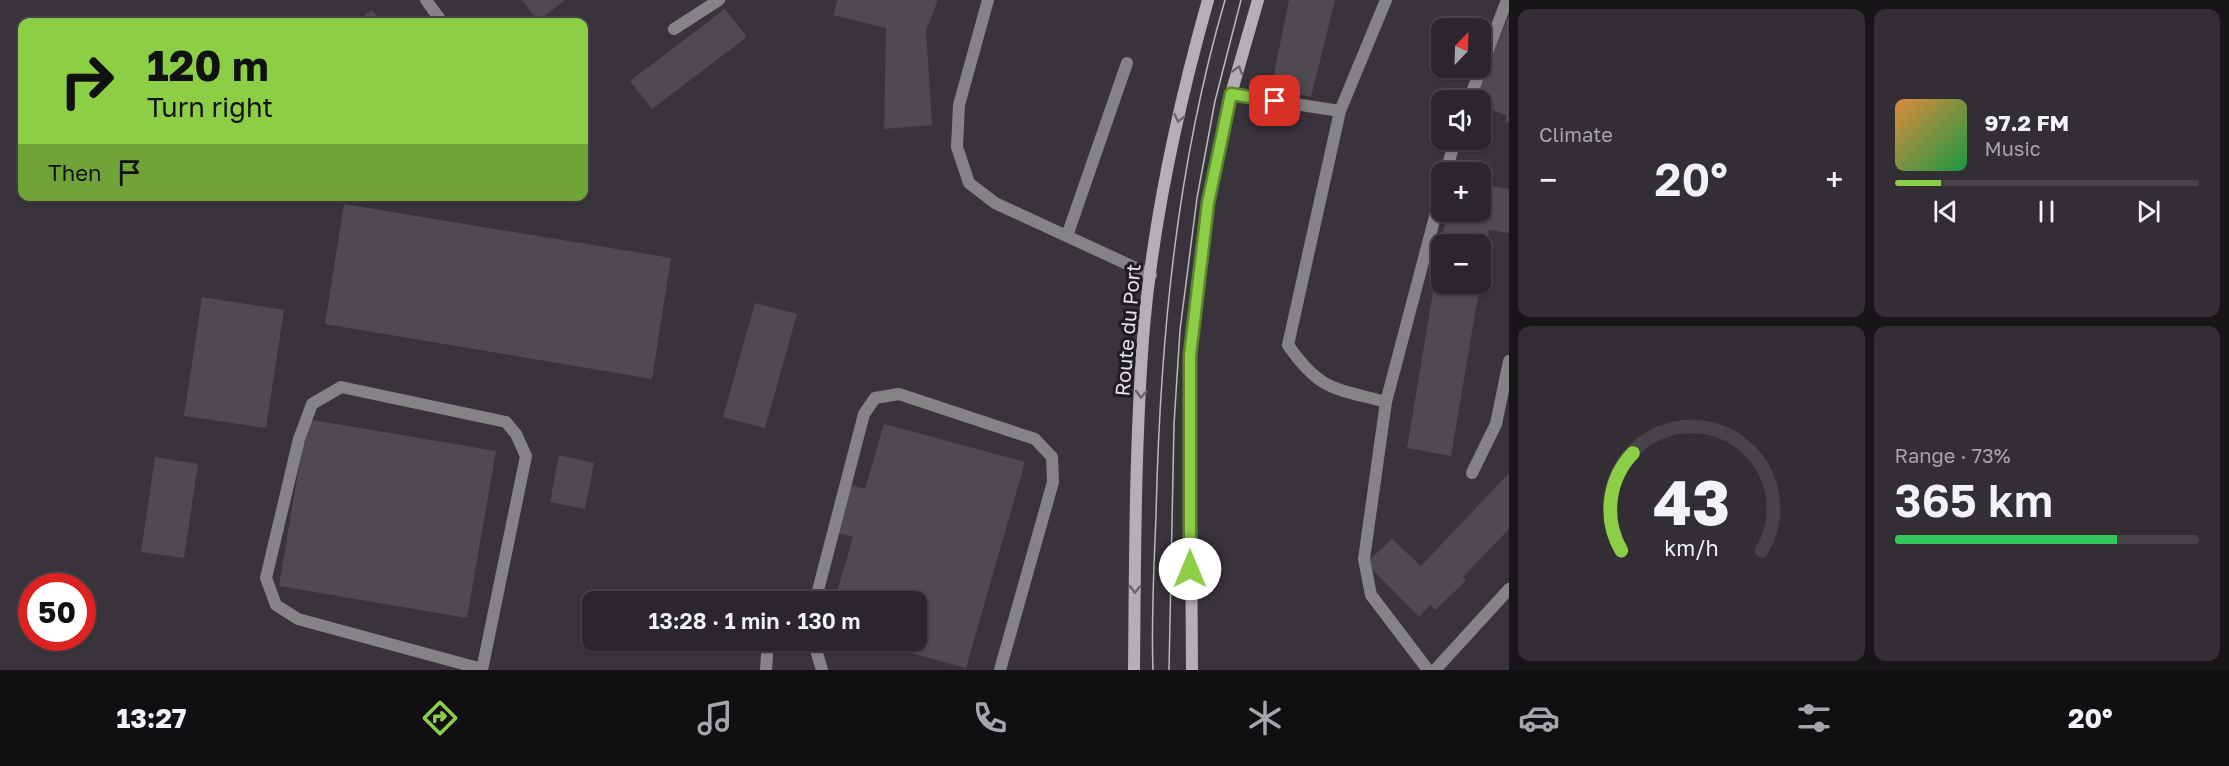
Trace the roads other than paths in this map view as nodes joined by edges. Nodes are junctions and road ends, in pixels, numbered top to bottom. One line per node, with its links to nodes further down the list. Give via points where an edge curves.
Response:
1 (426, 0): 8 (street)
2 (719, 0): 9 (street)
3 (988, 0): 15 (street, via 959,105 957,147 969,183 995,203)
4 (1208, 0): 16 (main road, Route du Port, one-way to 16, via 1163,186)
5 (1258, 0): 12 (main road, one-way to 5)
6 (1386, 0): 13 (street)
7 (1507, 0): 11 (street)
8 (439, 18)
9 (674, 29)
10 (1127, 63): 15 (street)
11 (1473, 90)
12 (1231, 94): 13 (street); 31 (main road, via 1208,203 1190,355)
13 (1340, 111): 18 (street, via 1288,345 1306,370 1328,387)
14 (1434, 222): 18 (street)
15 (1067, 236): 16 (street)
16 (1151, 275): 30 (main road, Route du Port, one-way to 30, via 1140,405)
17 (1509, 361): 20 (street)
18 (1386, 402): 32 (street, via 1364,559 1371,595)
19 (1509, 413): 20 (street)
20 (1496, 424): 21 (street)
21 (1472, 473)
22 (818, 591): 29 (street, via 864,414 875,398 899,394 1035,439 1052,457 1053,482)
23 (1508, 592): 33 (street)
24 (767, 651): 27 (street)
25 (816, 651): 28 (street)
26 (482, 669): 26 (street, via 526,456 516,434 506,422 341,387 312,404 299,440 266,578 276,605 298,619)
27 (766, 670)
28 (822, 670)
29 (1000, 670)
30 (1134, 670)
31 (1192, 670)
32 (1428, 670)
33 (1436, 670)

